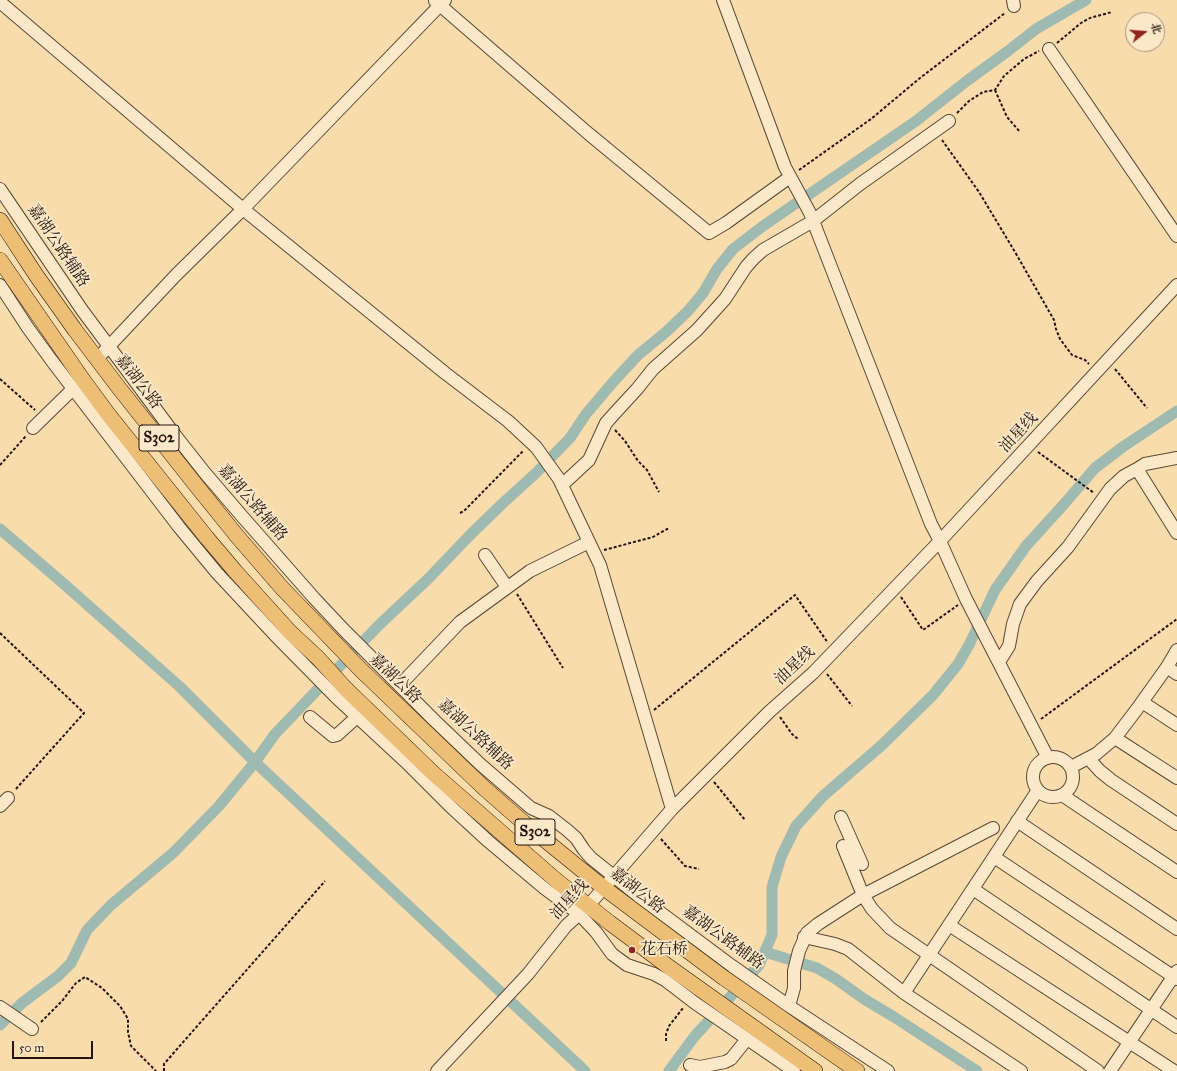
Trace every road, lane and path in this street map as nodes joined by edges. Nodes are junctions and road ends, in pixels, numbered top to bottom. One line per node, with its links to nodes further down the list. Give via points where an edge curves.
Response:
1 (723, 0): 11 (street, via 782,160)
2 (0, 2): 13 (street)
3 (440, 2): 11 (street, via 590,134 709,233); 13 (street)
4 (1014, 3): 11 (path)
5 (1112, 12): 6 (path, via 1081,23)
6 (1049, 49): 7 (path, via 1024,59 1004,76); 16 (street)
7 (995, 90): 8 (path, via 983,92 969,101); 10 (path, via 1007,116)
8 (949, 121): 9 (street)
9 (935, 131): 14 (street); 23 (path, via 979,192 1016,252 1054,320 1060,338 1072,355 1085,360)
10 (1020, 132)
11 (792, 180): 14 (street)
12 (0, 189): 20 (street, 嘉湖公路辅路)
13 (243, 209): 20 (street); 30 (street, via 445,373 508,420)
14 (812, 217): 28 (street, via 754,258 725,299 697,330 653,369); 42 (street, via 931,524)
15 (0, 220): 21 (main road, 嘉湖公路 / S302, via 36,276)
16 (1177, 236)
17 (0, 260): 25 (main road, S302)
18 (0, 285): 25 (street, via 32,334)
19 (1177, 285): 22 (street, 油星线)
20 (108, 346): 21 (street); 58 (street, 嘉湖公路辅路, via 205,473 344,630)
21 (97, 358): 92 (main road, 嘉湖公路 / S302, via 237,536 335,644 484,788)
22 (1108, 360): 23 (street, 油星线); 26 (path)
23 (1096, 373): 31 (street, 油星线)
24 (0, 379): 27 (path)
25 (78, 384): 27 (street); 59 (main road, S302, via 108,414 206,538 290,632 313,663)
26 (1147, 408)
27 (44, 417): 29 (street)
28 (606, 423): 35 (street, via 590,460); 37 (path, via 625,441 647,470)
29 (33, 428): 33 (path)
30 (534, 445): 35 (street); 38 (path)
31 (1029, 445): 36 (path); 42 (street, 油星线)
32 (1177, 458): 34 (street, via 1145,464)
33 (0, 465)
34 (1137, 469): 39 (street); 53 (street, via 1124,476 1110,489 1068,547 1020,604 1009,646)
35 (560, 482): 43 (street)
36 (1091, 491)
37 (659, 492)
38 (460, 513)
39 (1172, 514): 41 (street)
40 (669, 528): 44 (path, via 653,537)
41 (1177, 533)
42 (940, 541): 47 (street, 油星线); 48 (street)
43 (589, 542): 44 (street); 46 (street, via 530,572)
44 (594, 553): 63 (street, via 600,565)
45 (485, 555): 46 (street)
46 (509, 586): 56 (path); 58 (street, via 460,622)
47 (895, 588): 48 (path, via 922,630); 52 (street, 油星线)
48 (968, 602): 53 (street)
49 (1177, 619): 67 (path)
50 (0, 633): 77 (path, via 84,713)
51 (1177, 650): 55 (street)
52 (834, 651): 54 (street, 油星线); 63 (path, via 795,595 652,712)
53 (999, 662): 67 (street)
54 (820, 666): 61 (path); 62 (street, 油星线)
55 (1166, 667): 57 (street); 60 (street)
56 (563, 668)
57 (1177, 674)
58 (400, 686): 90 (street, 嘉湖公路辅路, via 480,764 531,808 549,816 567,830 591,858)
59 (342, 693): 64 (street); 95 (main road, S302, via 557,881)
60 (1142, 702): 66 (street); 68 (street)
61 (852, 706)
62 (773, 709): 69 (path); 73 (street, 油星线)
63 (644, 714): 78 (street)
64 (358, 716): 65 (street, via 333,736); 95 (street, via 488,841 544,888)
65 (310, 717)
66 (1177, 725)
67 (1031, 726): 70 (street)
68 (1115, 738): 71 (street); 74 (street)
69 (798, 739)
70 (1048, 758): 72 (street, via 1061,758); 75 (street, via 1042,760 1034,771 1033,778)
71 (1088, 758): 72 (street); 82 (street, via 1111,780)
72 (1071, 767): 76 (street, via 1073,780 1068,792)
73 (707, 773): 78 (street, 油星线); 80 (path)
74 (1177, 778)
75 (1038, 790): 76 (street, via 1049,797); 81 (street)
76 (1062, 795): 89 (street)
77 (4, 802)
78 (672, 809): 84 (street, 油星线)
79 (841, 817): 85 (street)
80 (745, 820)
81 (1017, 821): 86 (street); 97 (street)
82 (1177, 824)
83 (993, 828): 94 (street)
84 (653, 831): 88 (path, via 685,866); 90 (street, 油星线)
85 (848, 850): 87 (street); 94 (street)
86 (994, 857): 93 (street); 101 (street)
87 (862, 864)
88 (699, 869)
89 (1177, 872)
90 (614, 876): 92 (street, 油星线); 100 (street, 嘉湖公路辅路, via 671,921)
91 (326, 881): 115 (path, via 174,1052 164,1064)
92 (604, 888): 95 (street, 油星线); 100 (main road, 嘉湖公路 / S302)
93 (973, 889): 96 (street); 107 (street)
94 (863, 895): 98 (street, via 818,924); 99 (street, via 890,928)
95 (583, 910): 103 (main road, S302, via 669,968); 103 (street, via 612,954 627,965 654,974); 116 (street, 油星线)
96 (949, 925): 99 (street); 112 (street)
97 (1177, 929)
98 (804, 937): 102 (street, via 848,949); 105 (street, via 794,971 794,988)
99 (929, 956): 102 (street); 122 (street)
100 (728, 972): 104 (main road, 嘉湖公路 / S302)
101 (1176, 976): 107 (street)
102 (904, 993): 121 (street)
103 (697, 999): 110 (main road, S302); 111 (path, via 669,1026)
104 (774, 1004): 105 (street); 119 (main road, 嘉湖公路)
105 (789, 1006): 120 (street)
106 (0, 1007): 109 (street)
107 (1151, 1010): 108 (street); 112 (street)
108 (1177, 1027)
109 (32, 1029): 114 (path, via 47,1017 76,983 86,976 120,1006 128,1019 132,1046)
110 (747, 1033): 113 (street, via 731,1059 700,1067); 117 (street); 118 (main road)
111 (666, 1041)
112 (1129, 1042): 123 (street); 124 (street)
113 (690, 1065)
114 (156, 1071)
115 (164, 1071)
116 (437, 1071)
117 (794, 1071)
118 (816, 1071)
119 (857, 1071)
120 (888, 1071)
121 (1021, 1071)
122 (1098, 1071)
123 (1110, 1071)
124 (1174, 1071)

